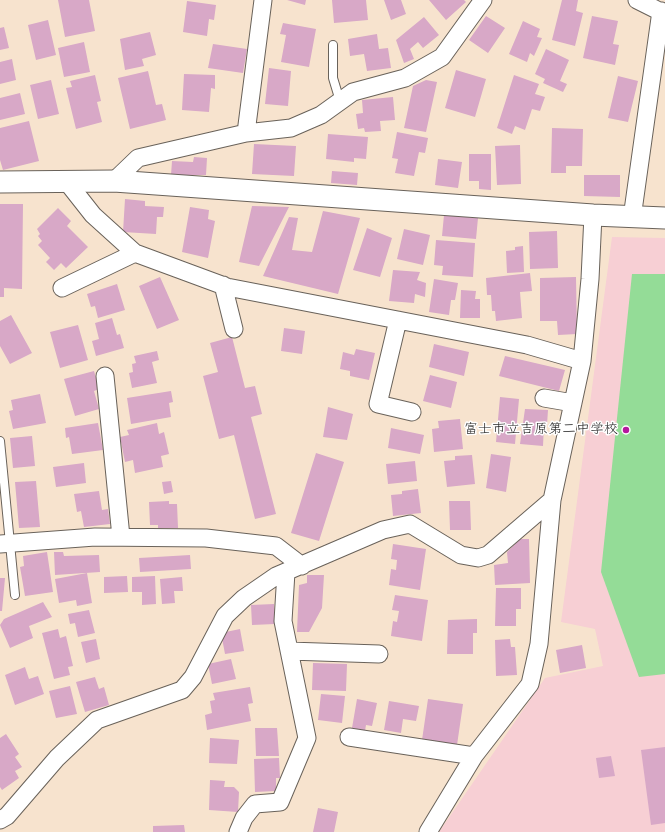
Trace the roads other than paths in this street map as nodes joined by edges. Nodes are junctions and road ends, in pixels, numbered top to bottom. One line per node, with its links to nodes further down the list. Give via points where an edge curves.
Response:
1 (262, 0): 7 (street)
2 (483, 0): 6 (street, via 442,57 405,78 353,92)
3 (637, 0): 4 (street)
4 (663, 13): 12 (street)
5 (333, 45): 6 (lane, via 333,78)
6 (340, 101): 7 (street, via 321,115 291,128)
7 (246, 133): 8 (street, via 138,158)
8 (114, 181): 10 (street); 11 (street)
9 (0, 182): 10 (street)
10 (68, 182): 14 (street, via 93,216)
11 (593, 216): 12 (street); 19 (street)
12 (632, 218): 13 (street)
13 (665, 218)
14 (135, 253): 15 (street); 16 (street)
15 (224, 285): 17 (street); 18 (street)
16 (62, 288)
17 (398, 320): 19 (street, via 528,345); 23 (street, via 378,404)
18 (234, 329)
19 (582, 361): 22 (street)
20 (105, 376): 26 (street)
21 (544, 398): 22 (street)
22 (573, 403): 25 (street)
23 (412, 412)
24 (0, 441): 27 (lane)
25 (552, 500): 28 (street, via 488,554 478,558 461,555 410,524 384,530); 33 (street, via 539,644 530,684)
26 (121, 537): 27 (street); 28 (street, via 206,538 276,546)
27 (4, 544): 29 (lane)
28 (294, 569): 30 (street, via 283,621); 34 (street, via 276,576 244,598 225,616 193,677 182,690 97,720 57,758 7,816)
29 (15, 595)
30 (289, 651): 31 (street); 35 (street, via 307,738 280,802 255,804 244,818)
31 (379, 654)
32 (349, 738): 33 (street)
33 (474, 756): 36 (street)
34 (0, 820)
35 (238, 832)
36 (428, 832)

